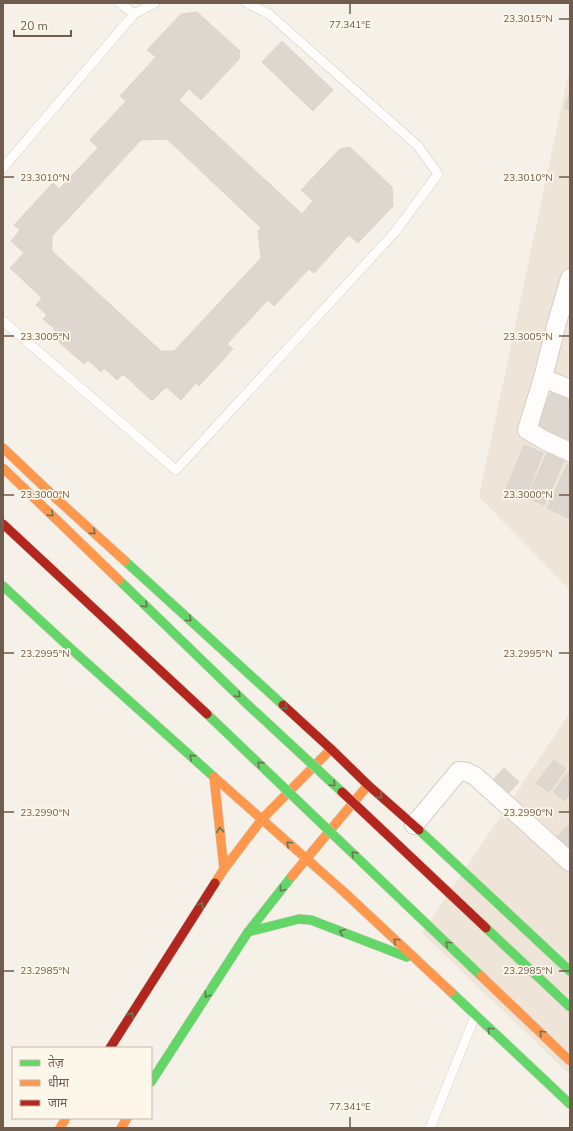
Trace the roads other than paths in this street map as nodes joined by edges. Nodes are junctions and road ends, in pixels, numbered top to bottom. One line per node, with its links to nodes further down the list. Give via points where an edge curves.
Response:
1 (120, 3): 4 (lane)
2 (155, 3): 4 (lane)
3 (247, 3): 7 (lane, via 269,14 418,146 438,174 396,232 176,470)
4 (134, 14): 5 (lane)
5 (3, 168)
6 (570, 278): 8 (street)
7 (3, 321)
8 (563, 329): 9 (street)
9 (543, 378): 10 (street); 12 (street, via 526,430)
10 (570, 388)
11 (3, 448): 16 (main road, one-way to 16)
12 (570, 452)
13 (3, 468): 27 (main road, one-way to 27, bridge, via 247,704)
14 (3, 524): 30 (main road, one-way to 14, bridge, via 226,731)
15 (3, 586): 17 (main road, one-way to 15)
16 (331, 749): 18 (main road); 19 (main road)
17 (214, 777): 19 (main road); 23 (main road, one-way to 17)
18 (368, 786): 20 (main road, one-way to 20); 21 (main road)
19 (262, 819): 21 (main road, one-way to 19); 23 (main road)
20 (414, 826): 22 (street, via 459,771 467,772 475,776); 26 (main road)
21 (306, 858): 24 (main road, one-way to 24); 25 (main road, one-way to 21)
22 (570, 862)
23 (224, 869): 29 (main road, one-way to 23)
24 (248, 932): 25 (main road, one-way to 24, via 311,920 299,919); 31 (main road, one-way to 31)
25 (418, 961): 28 (main road)
26 (570, 971)
27 (570, 1007)
28 (476, 1016): 32 (main road, one-way to 28); 37 (lane)
29 (111, 1047)
30 (570, 1061)
31 (152, 1080)
32 (570, 1104)
33 (65, 1119): 35 (main road)
34 (126, 1119): 36 (main road)
35 (60, 1128)
36 (121, 1128)
37 (430, 1128)

